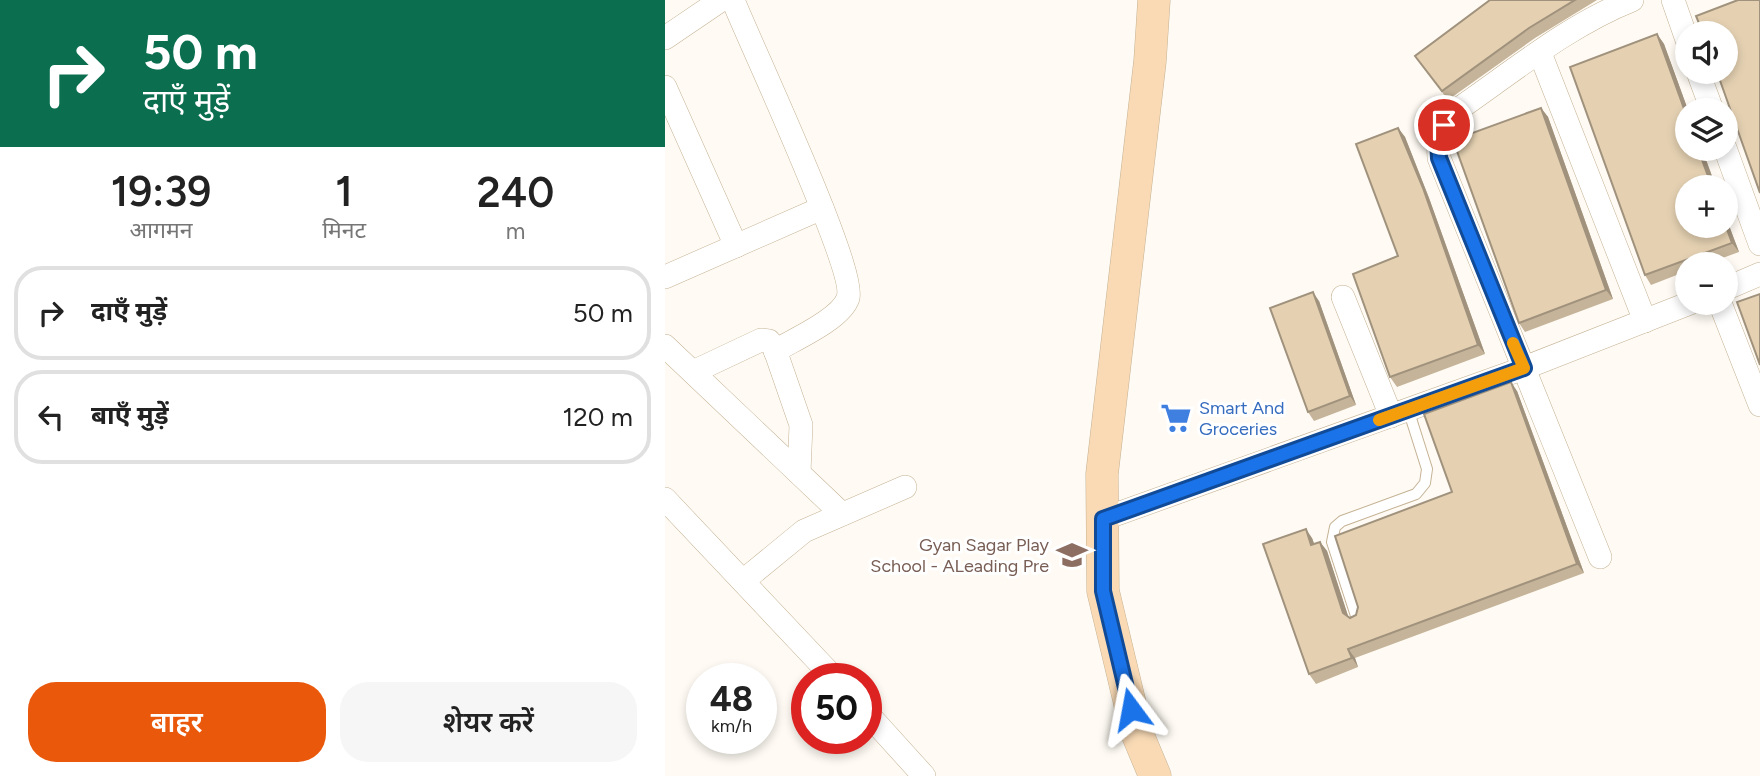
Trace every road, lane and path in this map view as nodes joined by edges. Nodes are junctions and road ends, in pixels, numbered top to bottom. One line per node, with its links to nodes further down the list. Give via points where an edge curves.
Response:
1 (722, 0): 7 (street)
2 (733, 0): 11 (street)
3 (1154, 0): 31 (main road, via 1102,474)
4 (1632, 0): 8 (street, via 1574,29)
5 (1673, 0): 6 (street)
6 (1680, 21)
7 (665, 38)
8 (1540, 53): 20 (street); 23 (street, via 1460,108 1438,139 1439,158)
9 (665, 87): 13 (street)
10 (1730, 161): 12 (street)
11 (822, 208): 13 (street); 22 (street, via 849,296 835,315)
12 (1760, 244)
13 (736, 246): 15 (street)
14 (1760, 274): 16 (street)
15 (665, 277)
16 (1738, 283)
17 (1343, 297): 26 (street)
18 (1675, 309): 20 (street)
19 (1725, 315): 25 (street)
20 (1645, 321): 23 (street)
21 (665, 346): 24 (street)
22 (775, 351): 24 (street, via 769,341 761,340); 27 (street, via 801,425)
23 (1524, 368): 26 (street); 32 (street)
24 (693, 372): 27 (street)
25 (1760, 405)
26 (1399, 413): 31 (street); 34 (lane, via 1427,469 1425,483 1416,494 1335,527 1332,542)
27 (799, 473): 30 (street)
28 (905, 487): 30 (street)
29 (665, 499): 33 (street)
30 (842, 514): 33 (street, via 804,531)
31 (1103, 519): 38 (main road, via 1103,591 1137,733)
32 (1601, 557)
33 (743, 582): 35 (street)
34 (1357, 620)
35 (820, 663)
36 (882, 730): 37 (street)
37 (924, 776)
38 (1156, 776)

